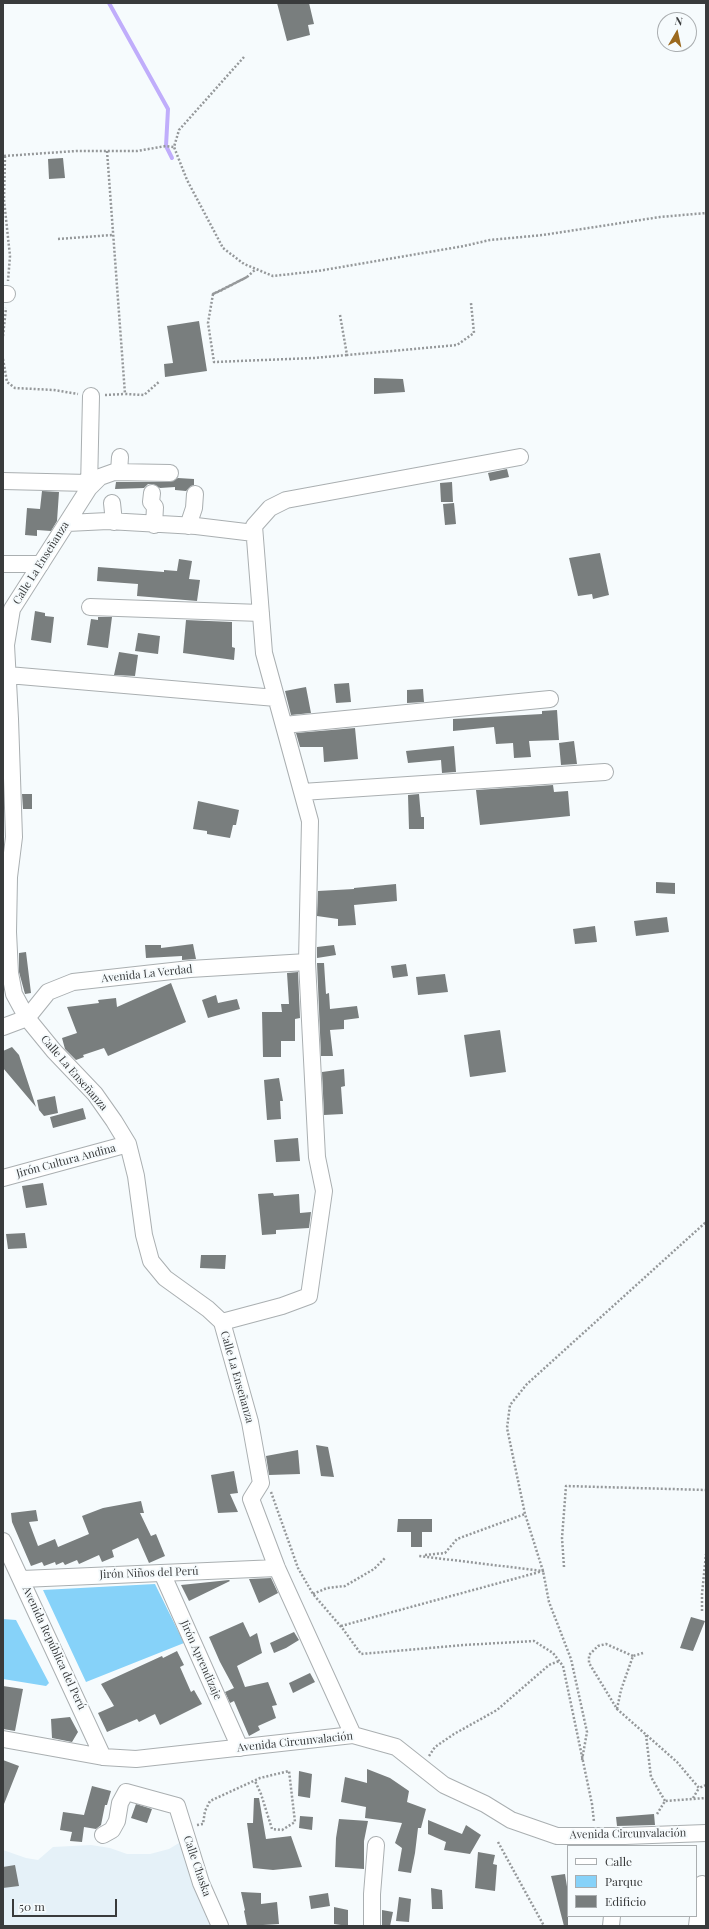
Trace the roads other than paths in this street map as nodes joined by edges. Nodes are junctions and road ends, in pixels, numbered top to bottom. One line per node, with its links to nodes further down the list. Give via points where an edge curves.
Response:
1 (91, 396): 5 (street)
2 (520, 457): 13 (street, via 286,500 270,508 254,526)
3 (170, 474): 5 (street, via 120,465 114,472 100,477)
4 (3, 481): 5 (street)
5 (89, 486): 10 (street, Calle La Enseñanza)
6 (152, 493): 11 (street, via 151,502 155,507)
7 (195, 494): 12 (street, via 194,508)
8 (112, 503): 9 (street)
9 (114, 522): 10 (street); 11 (street)
10 (67, 523): 15 (street, Calle La Enseñanza)
11 (154, 525): 12 (street)
12 (188, 526): 13 (street)
13 (254, 533): 17 (street)
14 (3, 564): 15 (street)
15 (41, 564): 18 (street, Calle La Enseñanza, via 12,609 6,645)
16 (90, 607): 17 (street)
17 (261, 613): 19 (street, via 264,653)
18 (8, 676): 19 (street); 24 (street, Calle La Enseñanza)
19 (276, 698): 21 (street)
20 (550, 699): 21 (street)
21 (284, 725): 23 (street)
22 (605, 772): 23 (street)
23 (302, 792): 25 (street, via 310,821)
24 (8, 837): 26 (street, Calle La Enseñanza, via 10,973 14,994)
25 (307, 962): 26 (street, Avenida La Verdad, via 190,969 73,982 48,992); 30 (street, via 317,1157 324,1191 309,1296)
26 (27, 1018): 27 (street); 28 (street, Calle La Enseñanza, via 95,1094)
27 (3, 1027)
28 (128, 1144): 29 (street, Jirón Cultura Andina); 30 (street, Calle La Enseñanza, via 151,1261 165,1278)
29 (3, 1178)
30 (222, 1322): 32 (street, Calle La Enseñanza, via 250,1422 261,1483 251,1499)
31 (3, 1541): 34 (street, Avenida República del Perú)
32 (277, 1568): 33 (street, Jirón Niños del Perú); 35 (street)
33 (162, 1573): 34 (street, Jirón Niños del Perú); 37 (street, Jirón Aprendizaje)
34 (22, 1579): 38 (street, Avenida República del Perú)
35 (353, 1735): 37 (street, Avenida Circunvalación); 41 (street, Avenida Circunvalación, via 396,1747 444,1785 485,1804 511,1820 557,1836)
36 (3, 1739): 38 (street, Avenida Circunvalación)
37 (240, 1748): 38 (street, Avenida Circunvalación, via 136,1759)
38 (103, 1757)
39 (706, 1833): 42 (street, Avenida Circunvalación)
40 (103, 1835): 45 (street, Calle Chaska, via 112,1830 126,1792 178,1806 201,1883)
41 (596, 1841): 42 (street, Avenida Circunvalación)
42 (624, 1841)
43 (376, 1845): 46 (street)
44 (702, 1884): 47 (street)
45 (220, 1926)
46 (372, 1926)
47 (697, 1926)

